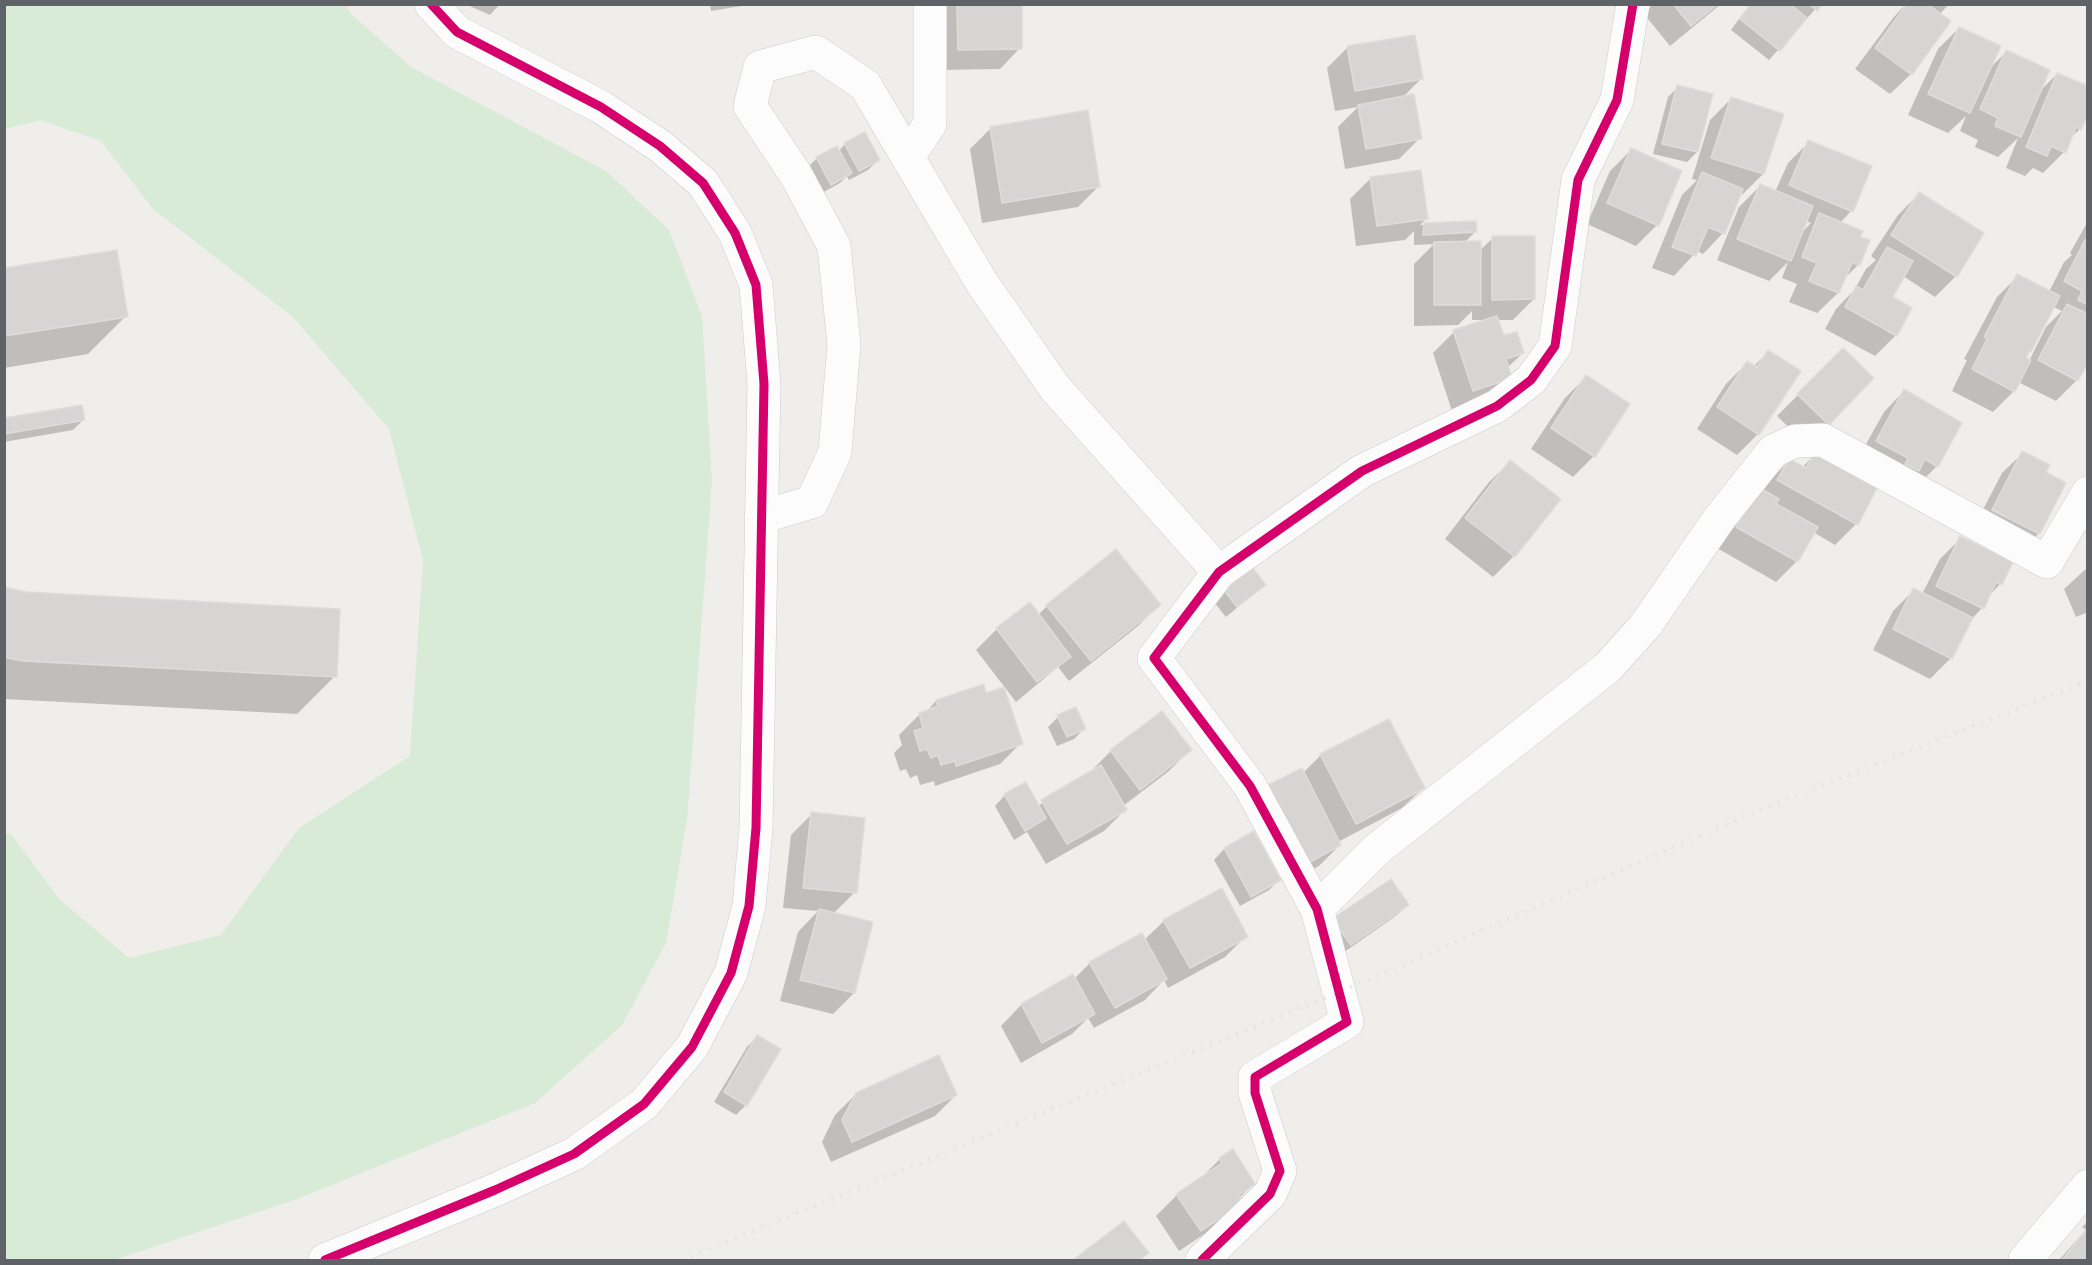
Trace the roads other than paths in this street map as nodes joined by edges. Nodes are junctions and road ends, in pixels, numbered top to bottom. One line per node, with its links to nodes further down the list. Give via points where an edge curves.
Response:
1 (431, 4): 6 (street, via 457,32 601,107 660,146 703,183 735,233 756,285 764,384)
2 (930, 4): 4 (street, via 930,124)
3 (1633, 4): 7 (street, via 1617,100 1578,180 1555,346 1532,380 1497,406 1362,471)
4 (908, 157): 6 (street, via 865,85 816,52 760,67 750,106 796,175 834,246 844,345 835,452 812,502); 7 (street, via 982,283 1055,388)
5 (2088, 494): 8 (street, via 2047,562 1823,440 1795,441 1773,452 1719,519 1645,626 1607,668 1376,850)
6 (761, 517): 10 (street, via 756,828 749,906 731,973 692,1047 644,1104 574,1154)
7 (1219, 573): 8 (street, via 1154,658 1250,786)
8 (1317, 909): 11 (street, via 1347,1022 1255,1077 1255,1093 1280,1171 1270,1194)
9 (2088, 1186): 12 (street)
10 (325, 1260)
11 (1202, 1260)
12 (2025, 1260)

